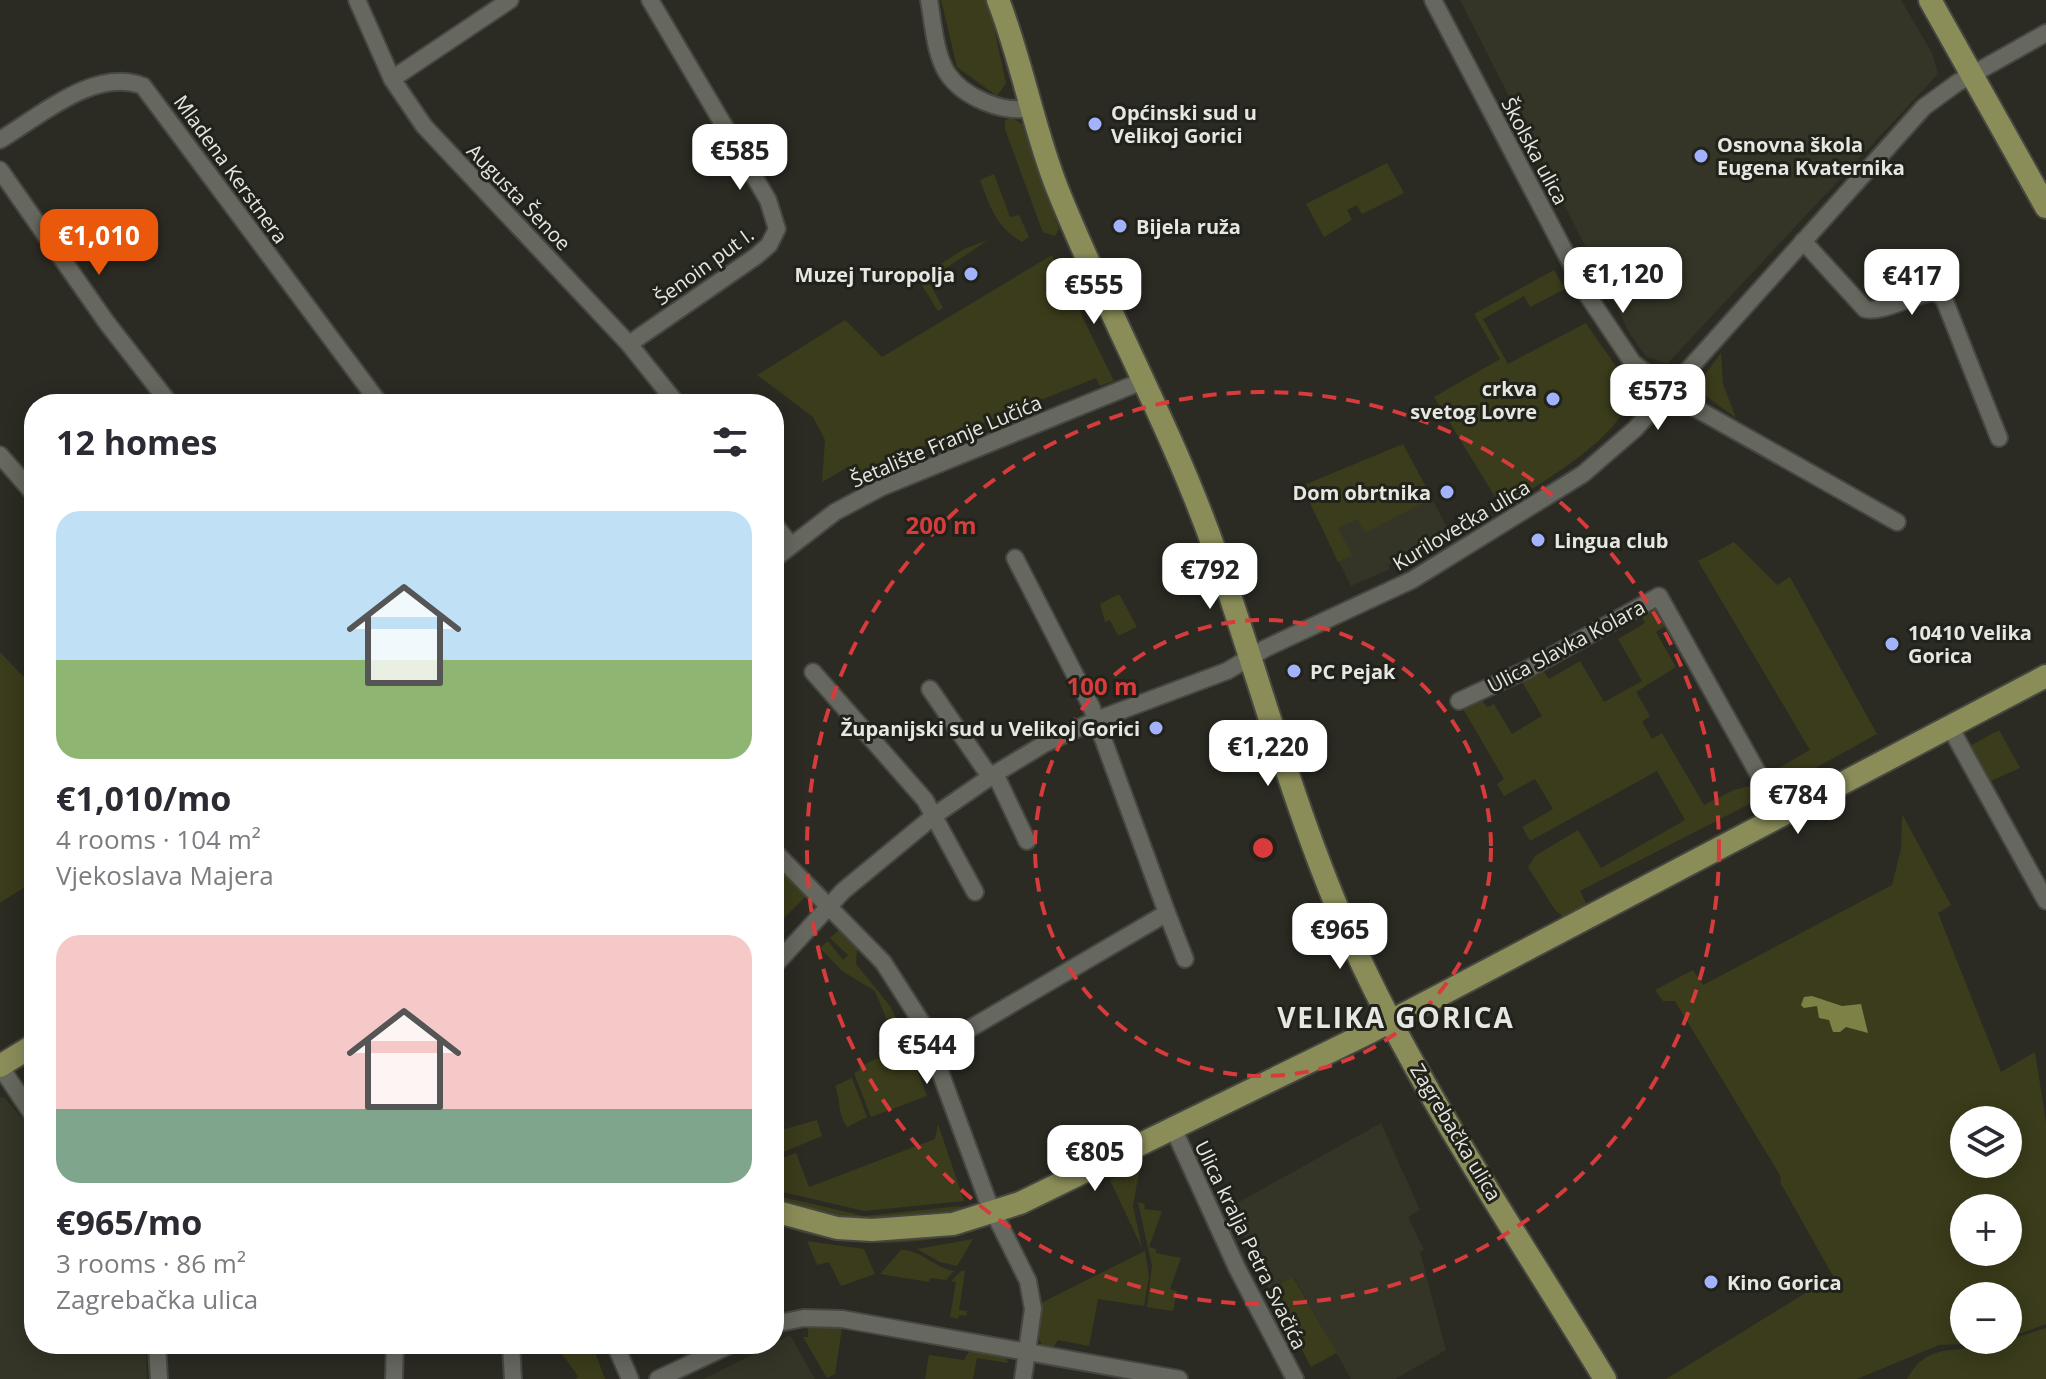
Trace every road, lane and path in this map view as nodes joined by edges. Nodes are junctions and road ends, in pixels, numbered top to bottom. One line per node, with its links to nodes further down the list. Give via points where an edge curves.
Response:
1 (357, 0): 10 (street, Augusta Šenoe)
2 (510, 0): 10 (street)
3 (650, 0): 16 (street, Šenoin put I., via 768,200 777,229 755,257)
4 (929, 0): 11 (street, via 946,72 996,106)
5 (998, 0): 11 (main road, Zagrebačka ulica)
6 (1433, 0): 18 (street, Školska ulica, via 1623,350)
7 (1930, 0): 9 (main road)
8 (2046, 33): 9 (street, Kurilovečka ulica)
9 (1972, 75): 14 (main road); 15 (street, Kurilovečka ulica, via 1924,107)
10 (392, 79): 16 (street, Augusta Šenoe, via 424,126)
11 (1030, 108): 17 (main road, Zagrebačka ulica, via 1076,235)
12 (0, 140): 20 (street, Mladena Kerstnera, via 92,86 110,80 143,86)
13 (0, 170): 19 (street)
14 (2046, 207)
15 (1803, 241): 18 (street, Kurilovečka ulica); 22 (street, via 1865,309 1878,310 1921,292 1936,292 1944,299)
16 (629, 344): 21 (street, Augusta Šenoe)
17 (1145, 380): 27 (street, Šetalište Franje Lučića, via 882,487); 30 (main road, Zagrebačka ulica, via 1215,551)
18 (1667, 391): 25 (street); 30 (street, Kurilovečka ulica, via 1617,448 1583,474 1412,580)
19 (162, 394)
20 (373, 394)
21 (669, 394)
22 (1999, 438)
23 (0, 455): 24 (street)
24 (24, 483)
25 (1897, 522)
26 (784, 536): 27 (street)
27 (790, 544): 28 (street, Šetalište Franje Lučića)
28 (784, 550)
29 (1015, 558): 35 (street)
30 (1249, 657): 35 (street, Kurilovečka ulica, via 1210,678); 48 (main road, Zagrebačka ulica, via 1317,854)
31 (813, 672): 38 (street)
32 (2046, 676): 36 (main road)
33 (930, 689): 37 (street)
34 (1459, 701): 39 (street, Ulica Slavka Kolara, via 1659,596)
35 (1096, 720): 37 (street, Kurilovečka ulica); 45 (street)
36 (1950, 727): 39 (main road); 43 (street)
37 (993, 775): 38 (street, Kurilovečka ulica); 40 (street)
38 (935, 815): 42 (street); 44 (street, Kurilovečka ulica)
39 (1783, 818): 48 (main road)
40 (1027, 841)
41 (784, 861): 44 (street)
42 (975, 892)
43 (2046, 901)
44 (829, 904): 46 (street, Kurilovečka ulica); 49 (street, via 894,976)
45 (1167, 913): 47 (street); 49 (street)
46 (784, 955)
47 (1185, 959)
48 (1391, 1021): 53 (main road); 71 (main road, Zagrebačka ulica)
49 (935, 1049): 54 (street)
50 (24, 1051): 51 (main road)
51 (0, 1066): 52 (street)
52 (24, 1102)
53 (1173, 1128): 54 (main road); 70 (street, Ulica kralja Petra Svačića)
54 (995, 1213): 55 (main road, via 953,1224 872,1230 827,1226); 57 (street, via 1031,1294)
55 (784, 1214)
56 (784, 1322): 57 (street, via 842,1319)
57 (1028, 1352): 68 (street); 69 (street)
58 (158, 1354): 63 (street)
59 (395, 1354): 64 (street)
60 (512, 1354): 65 (street)
61 (619, 1354): 66 (street)
62 (711, 1354): 67 (street)
63 (159, 1379)
64 (394, 1379)
65 (513, 1379)
66 (630, 1379)
67 (658, 1379)
68 (1023, 1379)
69 (1179, 1379)
70 (1295, 1379)
71 (1605, 1379)

